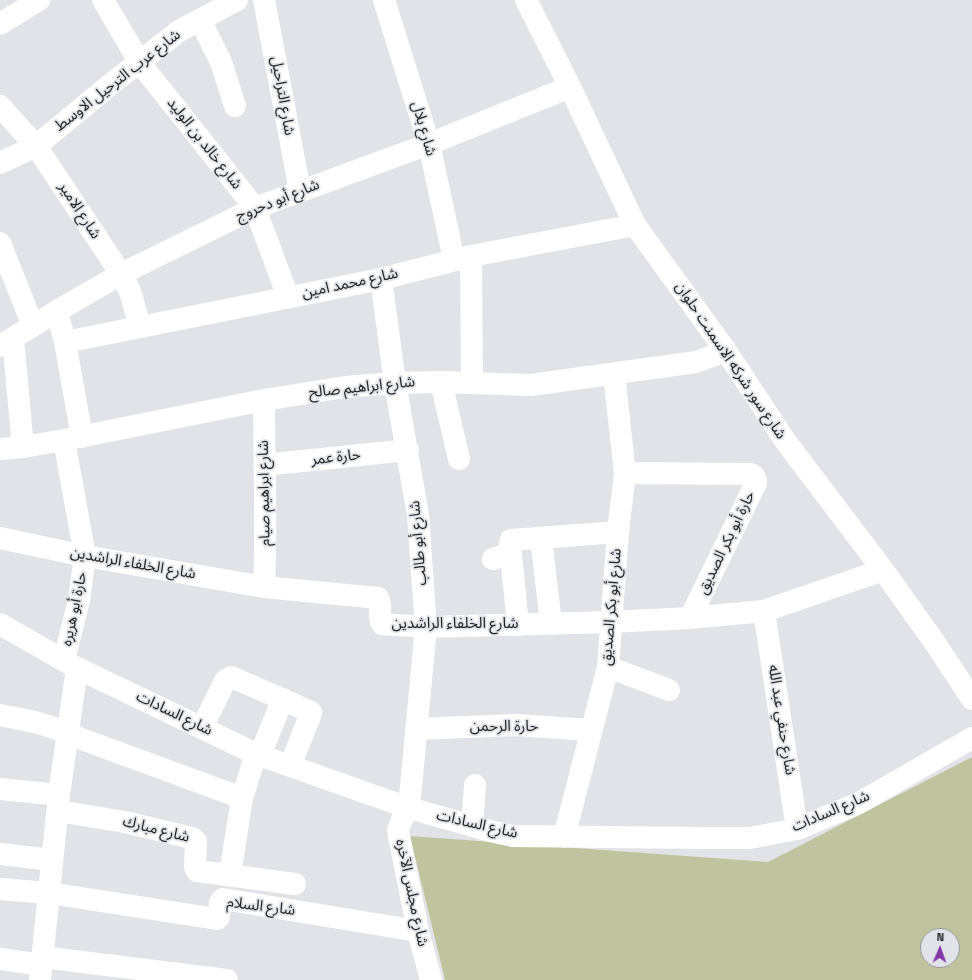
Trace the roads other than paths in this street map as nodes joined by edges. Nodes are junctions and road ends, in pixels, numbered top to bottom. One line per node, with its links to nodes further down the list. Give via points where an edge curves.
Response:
1 (39, 0): 8 (street)
2 (103, 0): 9 (street, شارع خالد بن الوليد)
3 (237, 0): 7 (street, شارع عرب الترحيل الاوسط)
4 (264, 0): 16 (street, شارع التراحيل)
5 (384, 0): 13 (street, شارع بلال)
6 (526, 0): 10 (street, شارع سور شركه الاسمنت حلوان)
7 (200, 20): 9 (street, شارع عرب الترحيل الاوسط, via 179,31); 12 (street, via 221,62)
8 (0, 24)
9 (140, 63): 14 (street, شارع عرب الترحيل الاوسط); 17 (street, شارع خالد بن الوليد)
10 (570, 87): 13 (street, شارع أبو دحروج); 18 (street, شارع سور شركه الاسمنت حلوان)
11 (0, 106): 14 (street, شارع الامير)
12 (235, 106)
13 (429, 144): 16 (street, شارع أبو دحروج); 20 (street, شارع بلال)
14 (36, 146): 15 (street, شارع عرب الترحيل الاوسط); 21 (street, شارع الامير)
15 (0, 162)
16 (300, 191): 17 (street, شارع أبو دحروج)
17 (255, 208): 21 (street, شارع أبو دحروج); 23 (street, شارع خالد بن الوليد)
18 (635, 225): 20 (street, شارع محمد امين); 29 (street, شارع سور شركه الاسمنت حلوان)
19 (1, 247): 25 (street)
20 (462, 258): 22 (street, شارع محمد امين); 33 (street, شارع بلال)
21 (121, 274): 24 (street, شارع أبو دحروج); 26 (street, شارع الامير, via 130,290)
22 (381, 279): 23 (street, شارع محمد امين); 32 (street, شارع أبو طالب)
23 (288, 298): 26 (street, شارع محمد امين)
24 (57, 311): 25 (street, شارع أبو دحروج); 28 (street, حارة أبو هريره)
25 (33, 326): 27 (street, شارع أبو دحروج)
26 (140, 327): 28 (street, شارع محمد امين)
27 (6, 342): 36 (street)
28 (65, 342): 35 (street, حارة أبو هريره)
29 (726, 351): 30 (street, شارع ابراهيم صالح, via 696,362); 46 (street, شارع سور شركه الاسمنت حلوان, via 786,442)
30 (614, 374): 33 (street, شارع ابراهيم صالح, via 531,385); 41 (street, شارع أبو بكر الصديق)
31 (441, 382): 32 (street, شارع ابراهيم صالح); 33 (street, شارع ابراهيم صالح); 39 (street)
32 (395, 383): 34 (street, شارع ابراهيم صالح, via 345,387); 38 (street, شارع أبو طالب)
33 (472, 383)
34 (264, 400): 35 (street, شارع ابراهيم صالح); 40 (street, شارع ابراهيم صيام)
35 (73, 438): 36 (street, شارع ابراهيم صالح); 45 (street, حارة أبو هريره)
36 (23, 447): 37 (street, شارع ابراهيم صالح)
37 (0, 449)
38 (408, 450): 40 (street, حارة عمر); 54 (street, شارع أبو طالب, via 418,515)
39 (459, 459)
40 (264, 465): 47 (street, شارع ابراهيم صيام)
41 (625, 472): 42 (street, شارع أبو بكر الصديق); 49 (street, حارة أبو بكر الصديق, via 751,474 756,479)
42 (618, 532): 44 (street); 50 (street, شارع أبو بكر الصديق)
43 (0, 538): 45 (street, شارع الخلفاء الراشدين)
44 (541, 538): 52 (street); 53 (street, via 511,540 502,556)
45 (84, 556): 47 (street, شارع الخلفاء الراشدين); 55 (street, حارة أبو هريره)
46 (883, 570): 48 (street, شارع الخلفاء الراشدين); 59 (street, شارع سور شركه الاسمنت حلوان)
47 (264, 587): 54 (street, شارع الخلفاء الراشدين, via 378,598 382,624)
48 (764, 611): 49 (street, شارع الخلفاء الراشدين); 74 (street, شارع حنفي عبد الله)
49 (690, 618): 50 (street, شارع الخلفاء الراشدين)
50 (610, 622): 52 (street, شارع الخلفاء الراشدين); 56 (street, شارع أبو بكر الصديق)
51 (0, 624): 55 (street, شارع السادات)
52 (552, 624): 53 (street, شارع الخلفاء الراشدين)
53 (518, 625): 54 (street, شارع الخلفاء الراشدين)
54 (426, 627): 62 (street, شارع أبو طالب)
55 (71, 664): 61 (street, شارع السادات); 64 (street)
56 (608, 667): 57 (street); 63 (street, شارع أبو بكر الصديق)
57 (669, 690)
58 (283, 699): 61 (street, via 231,677 225,681); 66 (street); 67 (street, via 311,714)
59 (972, 699)
60 (0, 716): 64 (street, via 44,724)
61 (202, 728): 66 (street, شارع السادات)
62 (416, 729): 63 (street, حارة الرحمن, via 516,725); 72 (street, شارع أبو طالب)
63 (591, 730): 75 (street, شارع أبو بكر الصديق)
64 (68, 734): 70 (street); 71 (street)
65 (972, 738): 74 (street, شارع السادات, via 859,803)
66 (258, 754): 67 (street, شارع السادات); 70 (street)
67 (290, 766): 72 (street, شارع السادات)
68 (475, 785): 73 (street)
69 (0, 789): 71 (street)
70 (242, 798): 78 (street)
71 (58, 803): 77 (street); 78 (street, شارع مبارك, via 192,838 196,841 197,871)
72 (409, 808): 73 (street, شارع السادات); 82 (street, شارع مجلس الآخره, via 401,819 398,832)
73 (472, 826): 75 (street, شارع السادات, via 513,836)
74 (797, 829): 75 (street, شارع السادات, via 750,838)
75 (564, 837)
76 (0, 854): 77 (street)
77 (52, 860): 81 (street)
78 (230, 876): 79 (street, شارع مبارك)
79 (295, 884)
80 (0, 889): 81 (street)
81 (49, 893): 82 (street, شارع السلام, via 217,919 220,917 220,902 223,899); 84 (street)
82 (418, 931): 86 (street, شارع مجلس الآخره)
83 (0, 959): 84 (street)
84 (41, 967): 85 (street)
85 (227, 980)
86 (431, 980)

